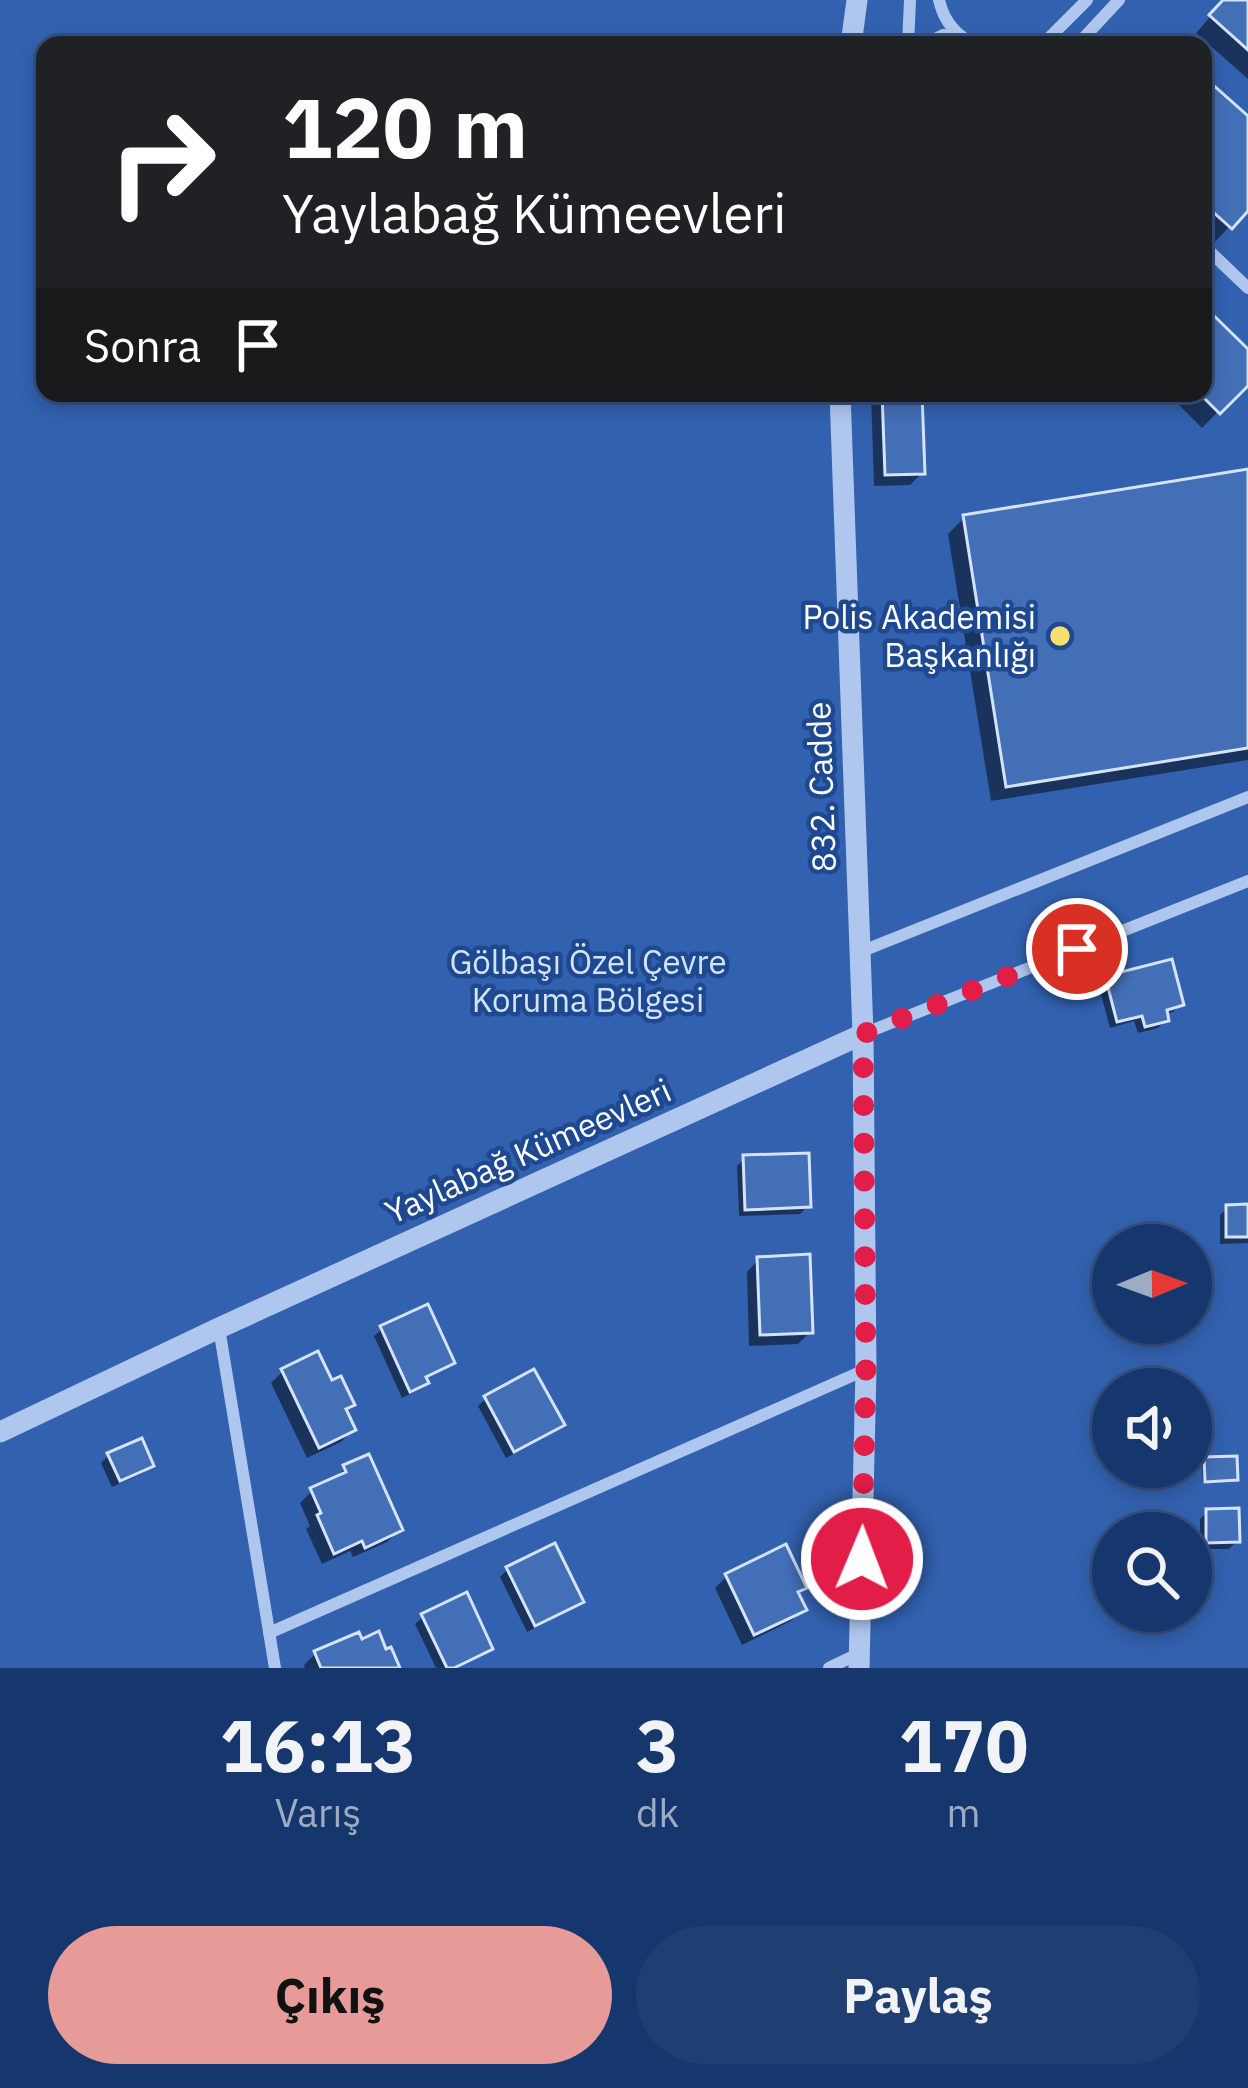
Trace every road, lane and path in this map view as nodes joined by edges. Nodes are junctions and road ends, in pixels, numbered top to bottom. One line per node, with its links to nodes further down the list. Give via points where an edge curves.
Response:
1 (856, 0): 6 (street)
2 (910, 0): 7 (street)
3 (939, 0): 8 (street)
4 (1087, 0): 9 (street)
5 (1119, 0): 10 (street)
6 (852, 36)
7 (908, 36)
8 (962, 36)
9 (1051, 36)
10 (1085, 36)
11 (1212, 254): 12 (street)
12 (1248, 288)
13 (840, 402): 16 (street, 832. Cadde)
14 (1248, 796): 16 (street)
15 (1248, 881): 17 (street, Yaylabağ Kümeevleri)
16 (860, 952): 17 (street, 832. Cadde)
17 (863, 1034): 18 (street, Yaylabağ Kümeevleri); 19 (street)
18 (220, 1328): 20 (street, Yaylabağ Kümeevleri); 21 (street)
19 (866, 1370): 21 (street); 22 (street)
20 (0, 1432)
21 (269, 1633): 23 (street)
22 (860, 1661): 24 (street)
23 (275, 1668)
24 (829, 1668)

